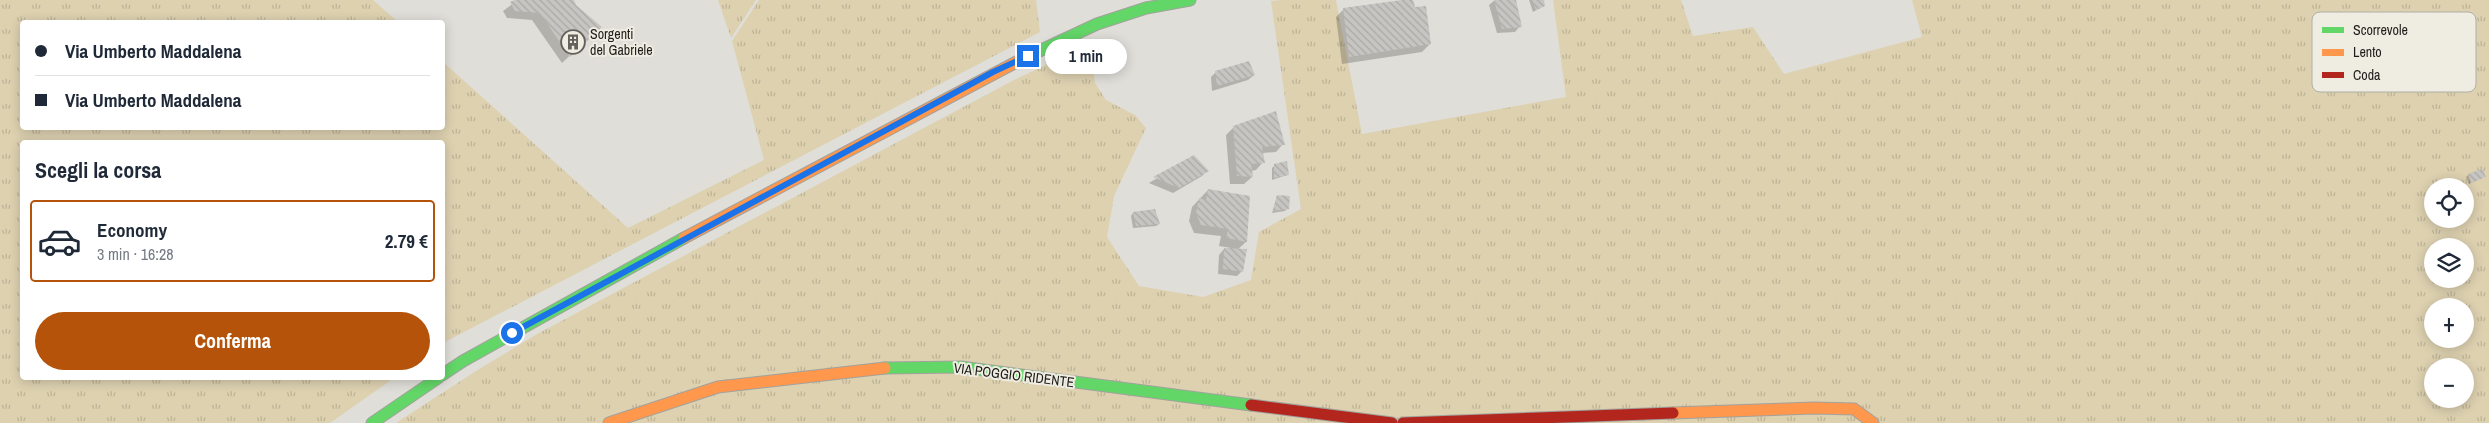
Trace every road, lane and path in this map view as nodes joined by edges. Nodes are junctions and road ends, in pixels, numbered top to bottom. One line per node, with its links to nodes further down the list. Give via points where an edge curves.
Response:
1 (1190, 0): 2 (street, via 1146,8 1097,24 993,72 653,255)
2 (445, 373)
3 (435, 380): 4 (street)
4 (372, 423)
5 (610, 423): 6 (street, VIA POGGIO RIDENTE, via 718,387 872,368 961,367)
6 (1392, 423)
7 (1403, 423): 8 (street, via 1814,408 1854,409)
8 (1873, 423)

